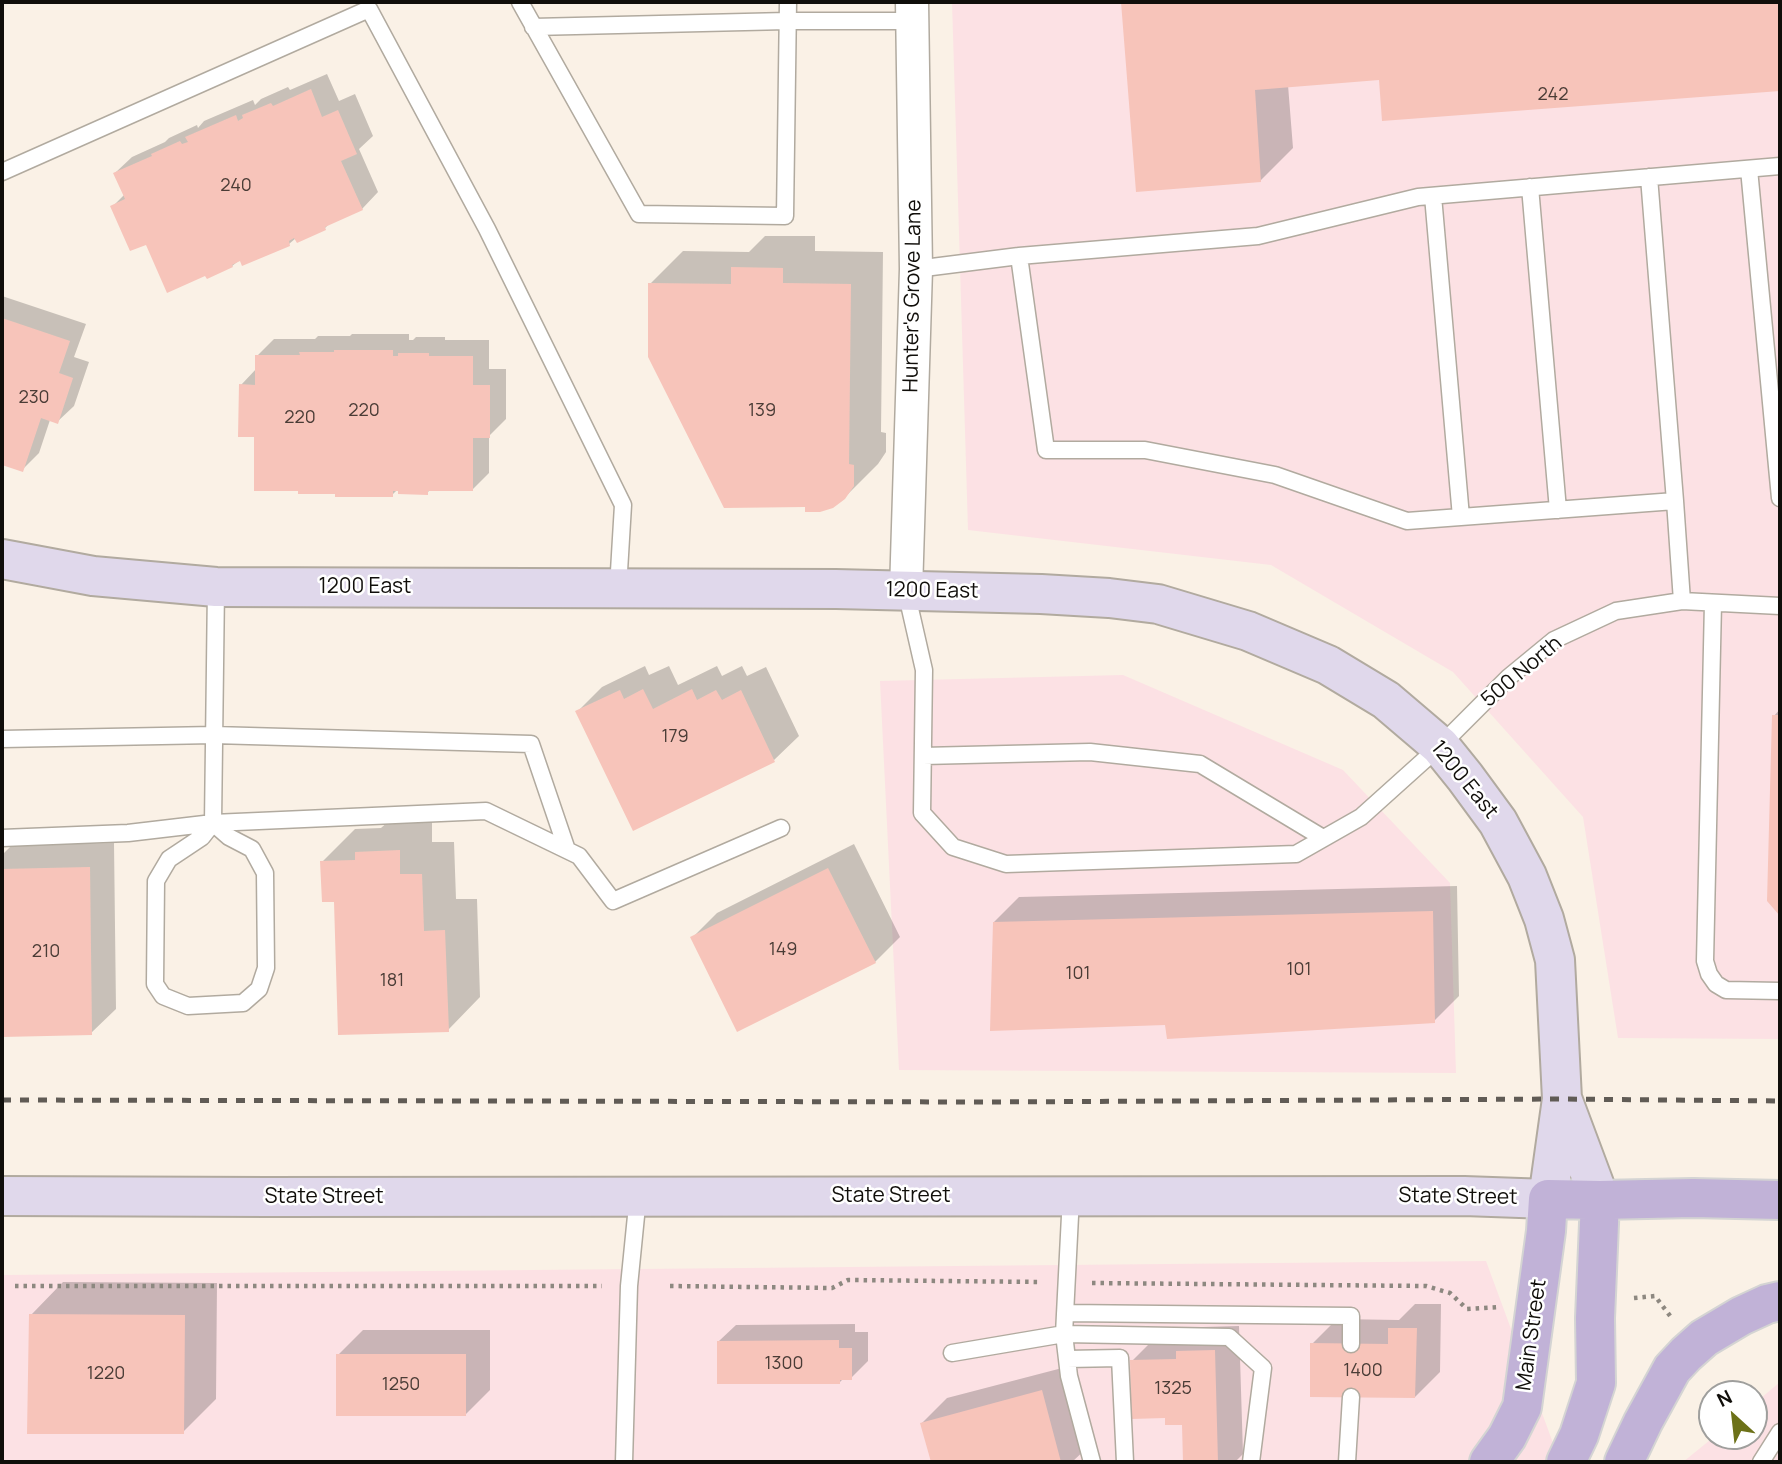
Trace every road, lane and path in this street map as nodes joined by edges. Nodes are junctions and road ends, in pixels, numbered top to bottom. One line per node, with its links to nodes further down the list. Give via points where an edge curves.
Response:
1 (520, 2): 5 (lane)
2 (788, 2): 4 (lane)
3 (912, 11): 4 (lane); 13 (street, Hunter's Grove Lane)
4 (788, 21): 5 (lane); 5 (lane, via 785,216 639,214)
5 (534, 27)
6 (1780, 166): 7 (lane)
7 (1749, 169): 9 (lane); 14 (lane)
8 (2, 172): 20 (lane, via 369,9 487,229 623,505)
9 (1649, 177): 10 (lane); 15 (lane)
10 (1530, 187): 11 (lane); 16 (lane)
11 (1433, 196): 12 (lane, via 1258,236); 17 (lane)
12 (1019, 256): 13 (lane); 17 (lane, via 1045,450 1144,450 1275,475 1407,521)
13 (916, 269): 21 (street, Hunter's Grove Lane)
14 (1780, 498)
15 (1675, 501): 16 (lane); 22 (lane)
16 (1558, 510): 17 (lane)
17 (1461, 517)
18 (2, 559): 19 (main road, 1200 East, via 93,576)
19 (216, 587): 20 (main road, 1200 East); 25 (lane)
20 (618, 588): 21 (main road, 1200 East)
21 (906, 591): 27 (main road, 1200 East, via 1041,594 1158,604 1248,631 1328,665 1386,700); 28 (lane, 500 North, via 924,670)
22 (1682, 601): 23 (lane, 500 North); 27 (lane, 500 North, via 1616,611 1554,640 1509,677)
23 (1713, 603): 24 (lane, 500 North); 34 (lane, via 1705,961 1716,984 1727,990)
24 (1780, 606)
25 (214, 735): 26 (lane); 29 (lane); 33 (lane, via 531,744)
26 (2, 739)
27 (1440, 746): 32 (lane, 500 North, via 1361,817); 35 (main road, 1200 East, via 1498,822 1544,919 1555,960)
28 (923, 757): 32 (lane, via 1090,752 1200,764); 32 (lane, 500 North, via 922,813 953,847 1006,864 1296,854)
29 (213, 823): 29 (lane, via 202,837 169,859 156,881 155,984 163,996 188,1006 243,1003 259,989 266,968 265,873 252,849); 31 (lane); 33 (lane, via 486,811)
30 (781, 828): 33 (lane, via 613,901 579,856)
31 (2, 838)
32 (1323, 838)
33 (566, 850)
34 (1780, 990)
35 (1562, 1099): 39 (main road, 1200 East); 40 (main road, 1200 East)
36 (2, 1196): 37 (main road, State Street)
37 (638, 1196): 38 (main road, State Street); 55 (lane, via 629,1286)
38 (1071, 1196): 39 (main road, State Street); 42 (lane)
39 (1548, 1199): 40 (main road, State Street); 60 (main road, Main Street, via 1522,1407)
40 (1600, 1200): 41 (main road, State Street); 61 (main road, via 1596,1383)
41 (1780, 1200)
42 (1067, 1282): 45 (path, via 848,1280 832,1288); 47 (path, via 1426,1286 1450,1293); 48 (lane)
43 (15, 1286): 44 (path)
44 (607, 1286)
45 (670, 1286)
46 (1780, 1301): 62 (main road, via 1741,1316 1686,1354 1672,1369)
47 (1467, 1309)
48 (1065, 1312): 49 (lane); 50 (lane, via 1350,1316)
49 (1064, 1334): 51 (lane); 52 (lane); 58 (lane, via 1229,1337 1263,1368)
50 (1351, 1344)
51 (952, 1353)
52 (1067, 1359): 56 (lane); 57 (lane, via 1120,1358)
53 (1351, 1397): 59 (lane)
54 (1780, 1432): 63 (lane)
55 (624, 1462)
56 (1092, 1462)
57 (1125, 1462)
58 (1251, 1462)
59 (1347, 1462)
60 (1489, 1462)
61 (1566, 1462)
62 (1624, 1462)
63 (1760, 1462)

